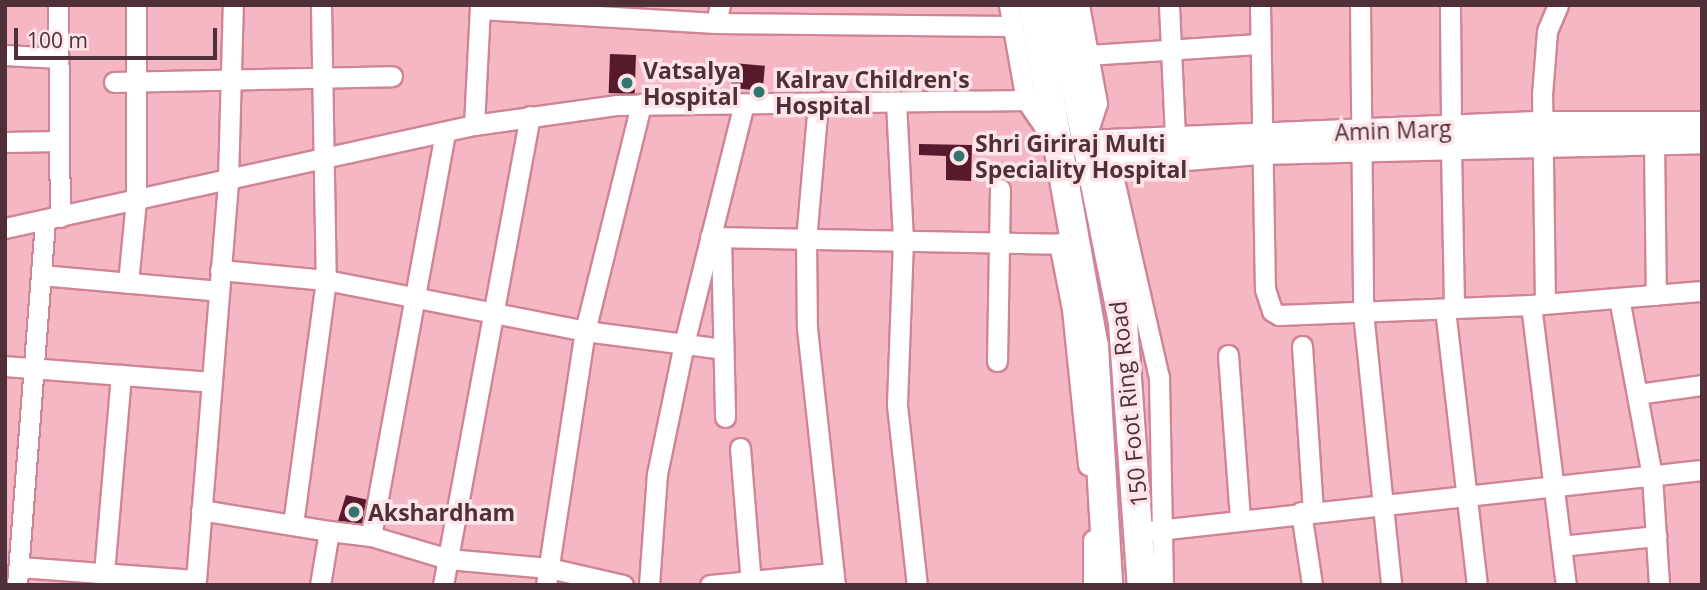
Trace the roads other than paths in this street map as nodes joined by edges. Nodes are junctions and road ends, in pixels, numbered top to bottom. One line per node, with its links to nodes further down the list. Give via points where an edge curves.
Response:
1 (58, 5): 21 (street)
2 (136, 5): 25 (street)
3 (233, 5): 24 (street)
4 (321, 5): 23 (street)
5 (1009, 5): 16 (street)
6 (1033, 5): 44 (highway, 150 Foot Ring Road)
7 (1059, 5): 20 (highway, 150 Foot Ring Road)
8 (1079, 5): 20 (street)
9 (1169, 5): 18 (street)
10 (1260, 5): 17 (street)
11 (1360, 5): 40 (street)
12 (1558, 5): 36 (street, via 1547,30)
13 (1450, 6): 38 (street)
14 (480, 7): 15 (street); 34 (street)
15 (718, 14): 16 (street)
16 (1013, 26): 27 (street)
17 (1260, 44): 18 (street); 45 (street)
18 (1171, 47): 20 (street); 37 (street)
19 (5, 55): 21 (street)
20 (1078, 57): 47 (highway, 150 Foot Ring Road)
21 (59, 58): 39 (street)
22 (393, 76): 23 (street)
23 (324, 77): 24 (street); 46 (street)
24 (231, 78): 25 (street); 48 (street)
25 (135, 81): 26 (street); 50 (street)
26 (114, 82)
27 (1026, 100): 28 (street); 44 (street)
28 (896, 102): 30 (street); 55 (street)
29 (744, 103): 30 (street); 31 (street); 53 (street)
30 (818, 103): 54 (street)
31 (641, 104): 32 (street); 71 (street)
32 (530, 116): 34 (street); 70 (street)
33 (1702, 124): 36 (main road, Amin Marg)
34 (474, 125): 35 (street)
35 (445, 133): 46 (street); 65 (street)
36 (1543, 134): 38 (main road, Amin Marg); 41 (main road, Amin Marg); 67 (street)
37 (1175, 136): 45 (main road, Amin Marg); 47 (main road, Amin Marg)
38 (1451, 138): 40 (main road, Amin Marg); 68 (street)
39 (59, 141): 43 (street); 51 (street)
40 (1359, 141): 45 (main road, Amin Marg); 69 (street)
41 (1654, 141): 42 (main road, Amin Marg); 64 (street)
42 (1702, 141)
43 (5, 142)
44 (1055, 142): 57 (highway, 150 Foot Ring Road)
45 (1260, 143): 47 (main road, Amin Marg); 69 (street, via 1265,289 1272,311 1279,315)
46 (327, 156): 48 (street); 60 (street)
47 (1095, 157): 94 (highway, 150 Foot Ring Road)
48 (228, 179): 50 (street); 58 (street)
49 (1000, 189): 56 (street)
50 (136, 200): 51 (street); 61 (street)
51 (52, 218): 52 (street); 59 (street)
52 (5, 228)
53 (716, 238): 54 (street); 72 (street); 74 (street)
54 (806, 239): 55 (street); 103 (street, via 807,328)
55 (903, 240): 56 (street); 111 (street, via 897,405)
56 (998, 242): 57 (street); 76 (street)
57 (1067, 243): 112 (street, via 1093,524); 113 (highway, 150 Foot Ring Road, via 1094,346)
58 (220, 270): 60 (street); 62 (street)
59 (41, 275): 61 (street); 78 (street)
60 (326, 280): 65 (street); 93 (street)
61 (128, 283): 62 (street)
62 (219, 290): 80 (street)
63 (1702, 291): 64 (street)
64 (1656, 295): 66 (street)
65 (418, 298): 70 (street); 96 (street)
66 (1619, 298): 67 (street); 82 (street)
67 (1538, 304): 68 (street); 87 (street)
68 (1449, 309): 69 (street); 88 (street)
69 (1363, 312): 89 (street)
70 (492, 313): 71 (street); 99 (street)
71 (585, 331): 72 (street); 102 (street)
72 (684, 344): 74 (street); 109 (street, via 657,474)
73 (1302, 346): 91 (street)
74 (723, 349): 83 (street)
75 (1228, 355): 92 (street)
76 (997, 361)
77 (5, 366): 78 (street)
78 (34, 367): 79 (street); 101 (street)
79 (121, 374): 80 (street); 100 (street)
80 (211, 382): 90 (street)
81 (1702, 385): 82 (street)
82 (1637, 394): 86 (street)
83 (725, 418)
84 (740, 448): 105 (street)
85 (1702, 470): 86 (street)
86 (1652, 476): 87 (street); 97 (street)
87 (1554, 486): 88 (street); 98 (street)
88 (1466, 492): 89 (street); 118 (street)
89 (1381, 503): 91 (street); 117 (street)
90 (201, 510): 93 (street); 104 (street)
91 (1307, 511): 92 (street); 116 (street)
92 (1240, 518): 94 (street)
93 (293, 525): 95 (street)
94 (1151, 529): 114 (highway, 150 Foot Ring Road); 115 (street)
95 (329, 531): 96 (street); 106 (street)
96 (371, 536): 99 (street)
97 (1656, 536): 98 (street); 120 (street)
98 (1561, 546): 119 (street)
99 (448, 559): 102 (street); 107 (street)
100 (104, 573): 101 (street); 104 (street)
101 (18, 576)
102 (547, 577): 108 (street)
103 (834, 579): 105 (street)
104 (196, 582)
105 (751, 583): 110 (street)
106 (320, 585)
107 (443, 585)
108 (623, 585)
109 (649, 585)
110 (710, 585)
111 (916, 585)
112 (1093, 585)
113 (1108, 585)
114 (1142, 585)
115 (1163, 585)
116 (1312, 585)
117 (1391, 585)
118 (1477, 585)
119 (1566, 585)
120 (1659, 585)

